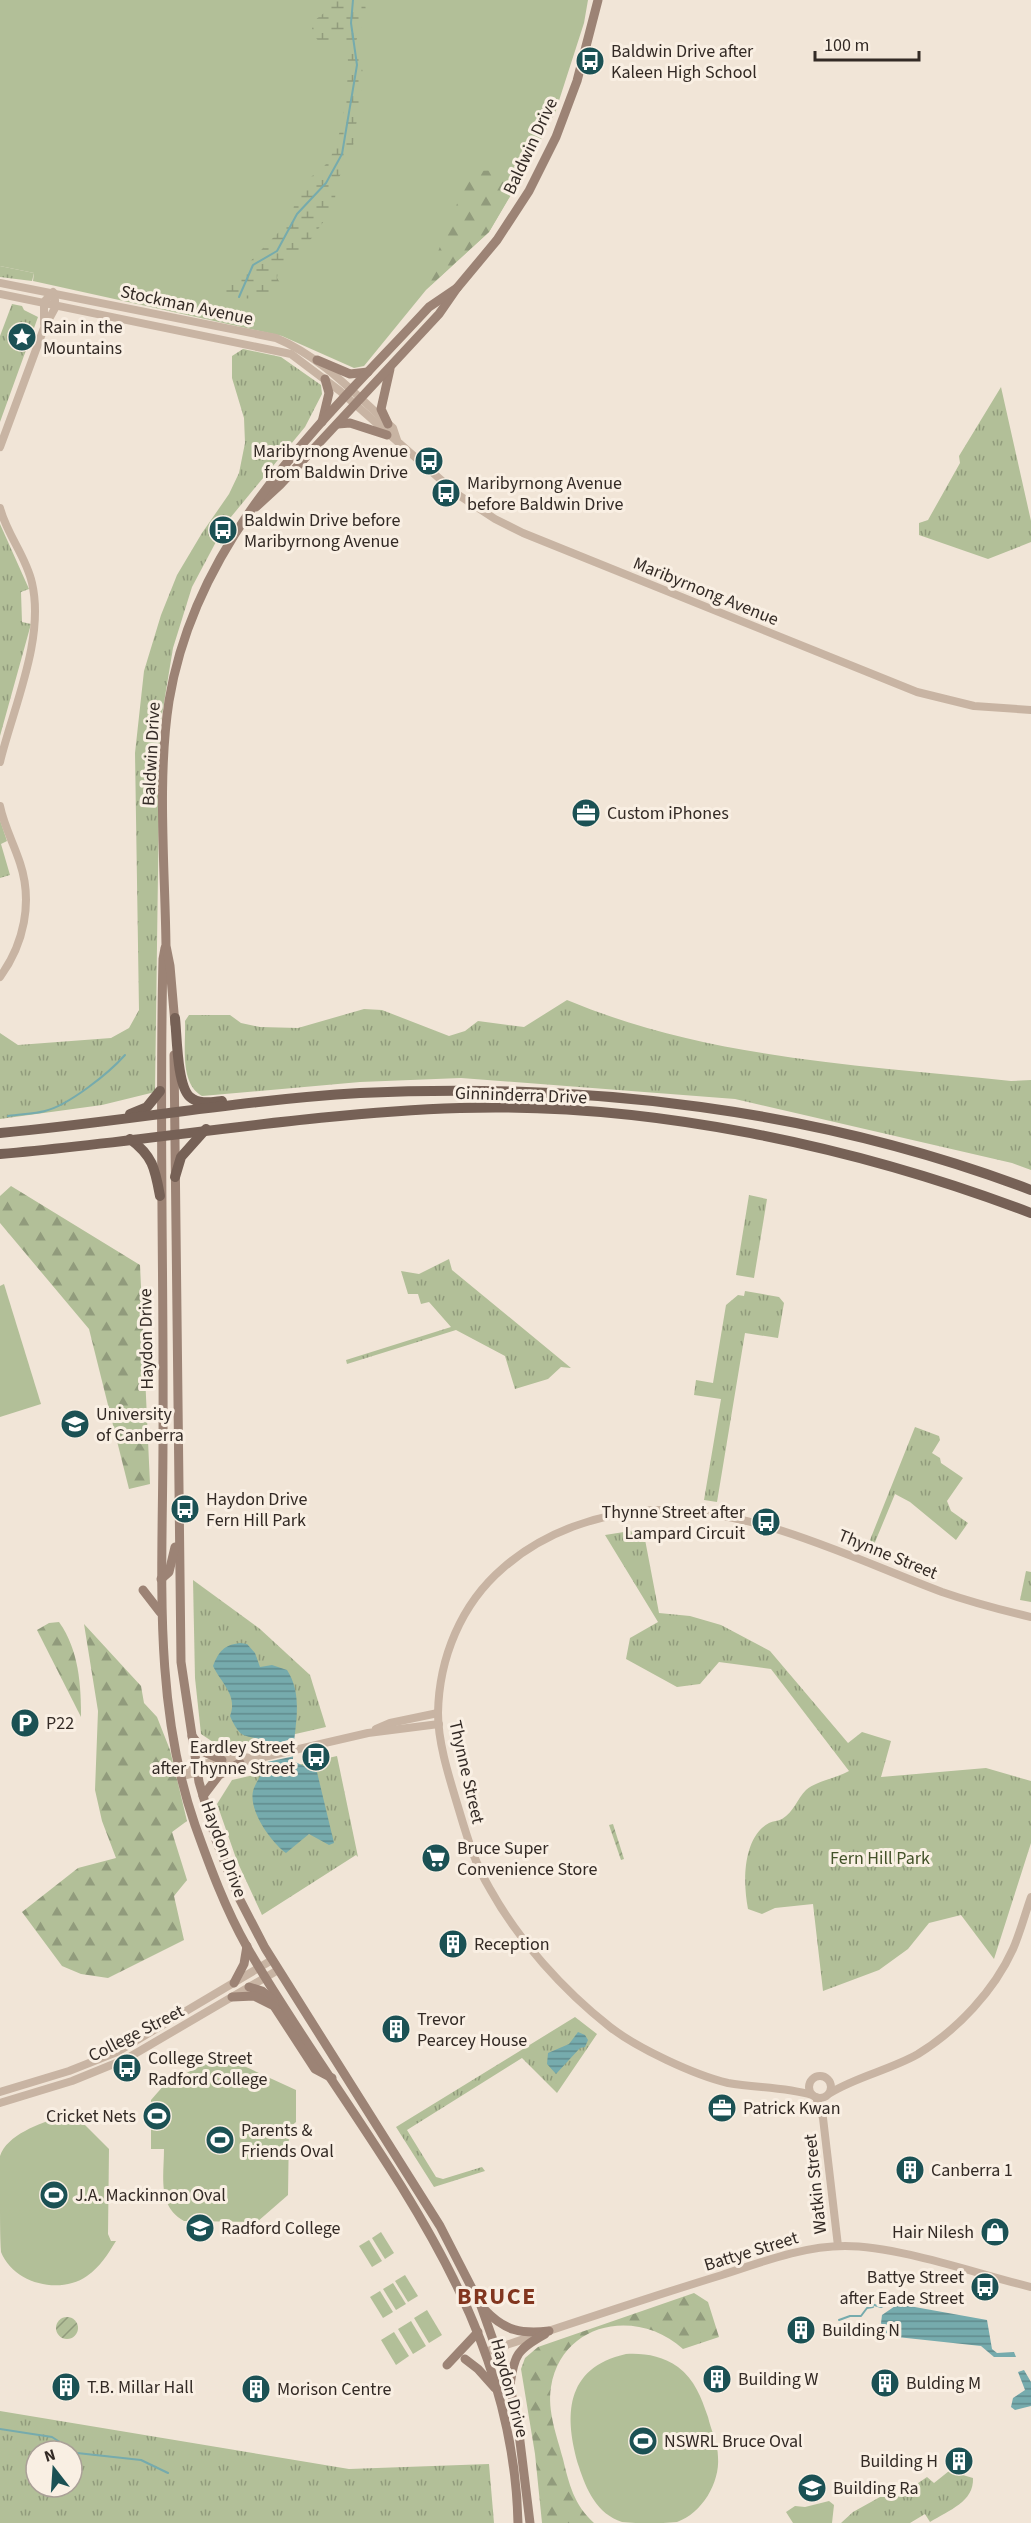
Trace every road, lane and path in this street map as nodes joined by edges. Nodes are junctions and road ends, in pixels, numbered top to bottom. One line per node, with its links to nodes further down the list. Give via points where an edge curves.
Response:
1 (598, 0): 3 (main road, Baldwin Drive, via 583,61 556,137 510,222)
2 (0, 283): 4 (street, Stockman Avenue)
3 (457, 288): 10 (main road, Baldwin Drive); 11 (main road, Baldwin Drive, via 429,307)
4 (52, 292): 6 (street); 7 (street); 9 (street, Stockman Avenue, via 276,338)
5 (0, 294): 6 (street, Stockman Avenue)
6 (44, 302): 7 (street, Stockman Avenue); 8 (street)
7 (57, 304): 8 (street); 12 (street, Stockman Avenue, via 283,351)
8 (44, 328): 20 (street)
9 (317, 360): 11 (main road, via 350,374); 13 (street, Stockman Avenue)
10 (391, 367): 14 (main road, Baldwin Drive); 16 (main road, via 381,409)
11 (370, 371): 13 (main road, Baldwin Drive)
12 (325, 379): 13 (street, Stockman Avenue); 15 (main road, via 329,393)
13 (349, 394): 14 (street); 15 (main road, Baldwin Drive)
14 (358, 402): 16 (street, Maribyrnong Avenue); 17 (main road, Baldwin Drive); 18 (street, Maribyrnong Avenue)
15 (321, 424): 22 (main road, Baldwin Drive, via 277,472)
16 (388, 424): 19 (street, Maribyrnong Avenue)
17 (336, 425): 18 (main road, via 350,423); 22 (main road, Baldwin Drive)
18 (387, 435): 19 (street, Maribyrnong Avenue)
19 (398, 440): 23 (street, Maribyrnong Avenue, via 469,503 537,539 917,692 974,706)
20 (0, 447)
21 (0, 508): 24 (street, via 29,573 35,608 33,635)
22 (252, 510): 26 (main road, Baldwin Drive, via 225,549 199,601 171,692 164,751)
23 (1031, 710)
24 (0, 762)
25 (0, 807): 27 (street, via 20,865 26,906 18,944)
26 (166, 946): 28 (main road, Baldwin Drive); 29 (main road, Baldwin Drive, via 162,959)
27 (0, 977)
28 (175, 1018): 30 (main road, via 182,1083 190,1097 204,1103 291,1094); 31 (main road, Baldwin Drive)
29 (160, 1091): 32 (main road, Baldwin Drive); 33 (main road, via 144,1109)
30 (357, 1094): 31 (main road, Ginninderra Drive); 41 (main road, Ginninderra Drive, via 462,1090 571,1093 682,1103 791,1122 884,1145)
31 (174, 1114): 32 (main road, Ginninderra Drive); 36 (main road, Haydon Drive)
32 (159, 1116): 33 (main road, Ginninderra Drive); 37 (main road, Haydon Drive)
33 (110, 1121): 35 (main road, Ginninderra Drive)
34 (207, 1129): 36 (main road, Ginninderra Drive); 40 (main road, via 181,1157); 43 (main road, Ginninderra Drive, via 358,1113 463,1108 679,1120 878,1163)
35 (0, 1133)
36 (174, 1133): 37 (main road, Ginninderra Drive); 40 (main road, Haydon Drive)
37 (160, 1135): 38 (main road, Ginninderra Drive); 42 (main road, Haydon Drive)
38 (130, 1139): 39 (main road, Ginninderra Drive); 42 (main road, via 144,1150 154,1167)
39 (0, 1154)
40 (175, 1176): 44 (main road, Haydon Drive)
41 (1031, 1190)
42 (160, 1196): 45 (main road, Haydon Drive)
43 (1031, 1213)
44 (180, 1514): 45 (main road, via 174,1559); 47 (main road, Haydon Drive)
45 (161, 1579): 47 (main road, via 176,1585); 48 (main road, Haydon Drive)
46 (143, 1590): 48 (main road)
47 (181, 1599): 53 (main road, Haydon Drive, via 181,1662)
48 (160, 1612): 58 (main road, Haydon Drive, via 169,1716)
49 (1031, 1617): 50 (street, Thynne Street, via 946,1593 836,1549 759,1526 679,1511 615,1515 581,1523 542,1541 515,1557 488,1581 456,1630 443,1669)
50 (438, 1713): 51 (street, Thynne Street); 52 (street, via 390,1723)
51 (440, 1724): 52 (street); 74 (street, Thynne Street, via 452,1788 490,1890 525,1942 573,1995 612,2029 696,2072 736,2084)
52 (368, 1733): 54 (street)
53 (190, 1734): 55 (main road, via 204,1752); 57 (main road, Haydon Drive)
54 (253, 1758): 55 (street); 56 (street)
55 (222, 1760): 57 (street)
56 (240, 1763): 57 (street); 59 (main road, via 219,1775)
57 (196, 1769): 58 (street); 59 (main road, Haydon Drive)
58 (181, 1772): 61 (main road, Haydon Drive, via 222,1898)
59 (203, 1796): 62 (main road, Haydon Drive, via 238,1896)
60 (1031, 1897): 72 (street, via 1013,1949 999,1974 965,2016 918,2054)
61 (247, 1946): 63 (main road, Haydon Drive); 66 (main road, via 244,1964)
62 (272, 1960): 63 (street, College Street); 64 (main road, Haydon Drive)
63 (260, 1967): 65 (main road, Haydon Drive); 66 (street, College Street)
64 (278, 1970): 65 (street, College Street); 82 (main road, Haydon Drive, via 440,2226)
65 (266, 1977): 67 (street, College Street); 69 (main road, Haydon Drive)
66 (234, 1983): 75 (street, College Street, via 117,2052)
67 (249, 1988): 68 (street, College Street); 69 (main road, via 262,1991 276,2003 300,2041)
68 (232, 1997): 70 (main road, via 254,1996 274,2006 315,2070); 78 (street, College Street, via 126,2059)
69 (313, 2048): 70 (main road, Haydon Drive)
70 (332, 2078): 84 (main road, Haydon Drive, via 440,2248)
71 (829, 2080): 72 (street); 73 (street, via 820,2076); 76 (street)
72 (852, 2080): 76 (street)
73 (811, 2081): 74 (street, Thynne Street); 77 (street, via 809,2088)
74 (790, 2088): 77 (street, Thynne Street)
75 (0, 2092)
76 (828, 2095): 77 (street); 79 (street, Watkin Street)
77 (814, 2096): 79 (street, Watkin Street)
78 (0, 2103)
79 (823, 2118): 80 (street, Watkin Street)
80 (838, 2246): 81 (street, Battye Street, via 900,2254); 83 (street, Battye Street, via 804,2250)
81 (1031, 2287)
82 (481, 2306): 83 (main road, via 502,2326 515,2332); 85 (main road, Haydon Drive)
83 (549, 2331): 85 (street, Battye Street); 89 (main road, via 518,2353 513,2361)
84 (478, 2332): 86 (main road, Haydon Drive); 88 (main road)
85 (496, 2349): 86 (street, Battye Street); 89 (main road, Haydon Drive)
86 (485, 2352): 90 (main road, Haydon Drive)
87 (465, 2359): 90 (main road)
88 (447, 2365)
89 (510, 2388): 92 (main road, Haydon Drive)
90 (498, 2392): 91 (main road, Haydon Drive, via 514,2475)
91 (518, 2523)
92 (530, 2523)

